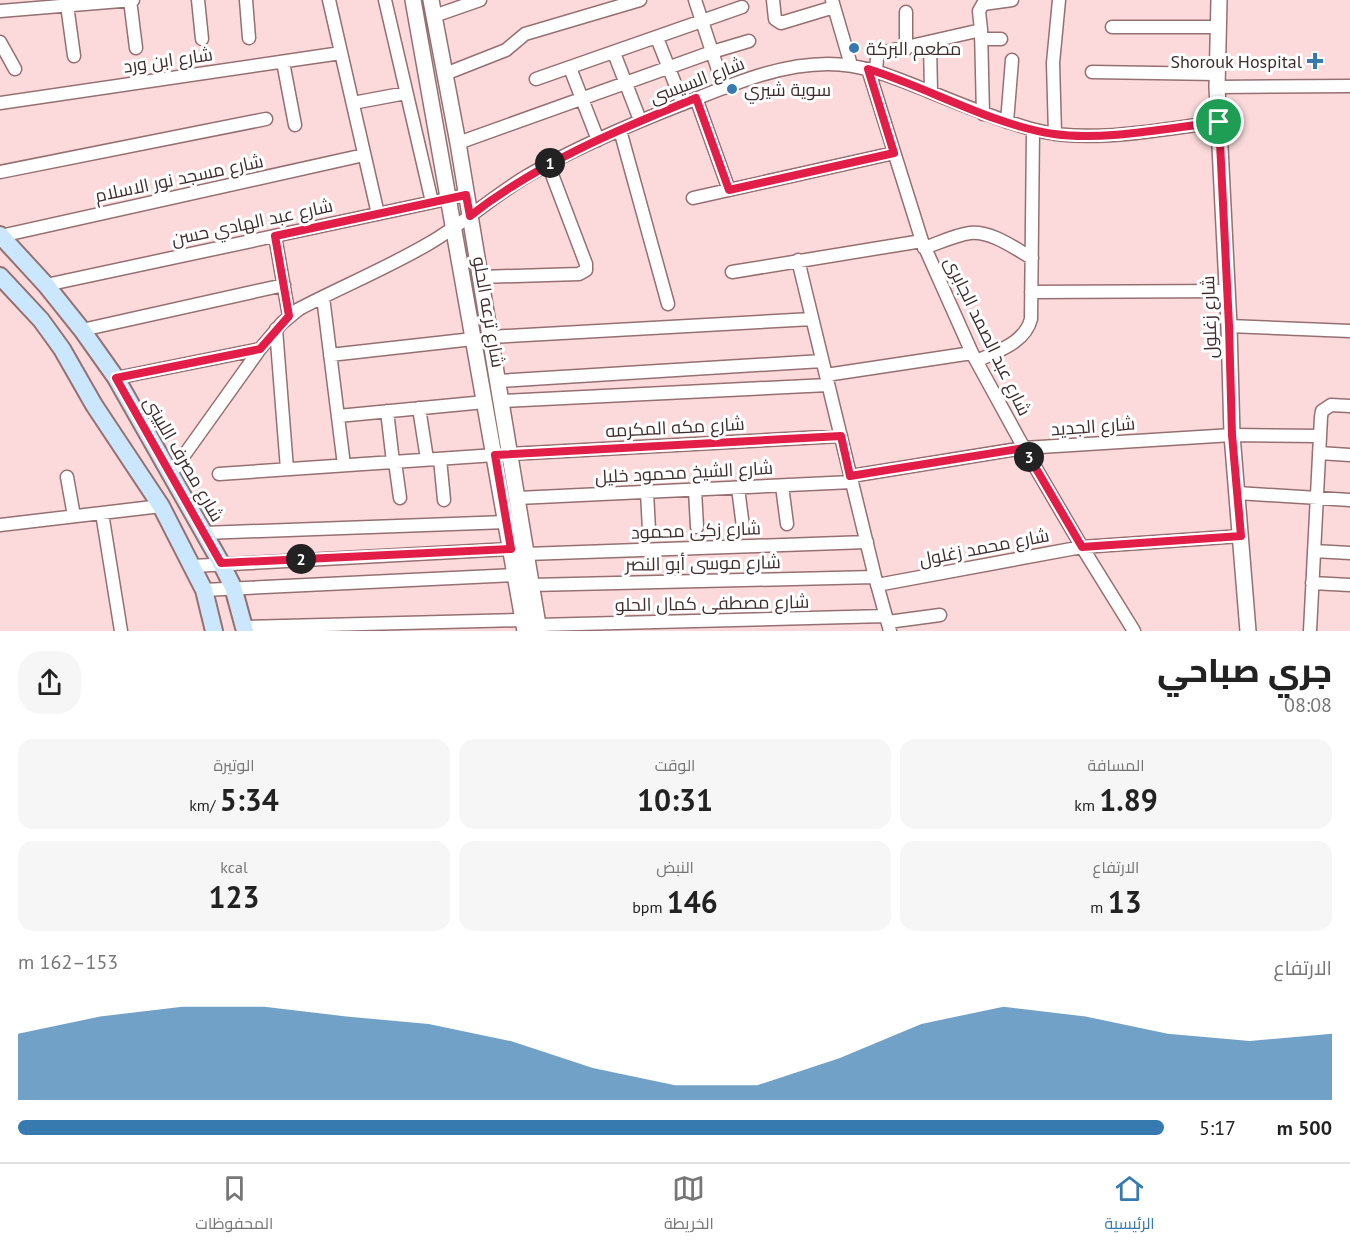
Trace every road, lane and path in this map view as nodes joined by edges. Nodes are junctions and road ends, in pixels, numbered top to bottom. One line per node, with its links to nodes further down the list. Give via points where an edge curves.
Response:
1 (132, 0): 16 (street); 32 (street)
2 (198, 0): 27 (street)
3 (246, 0): 25 (street)
4 (329, 0): 35 (street)
5 (385, 0): 53 (street)
6 (413, 0): 77 (street, شارع ترعه الحلو)
7 (431, 0): 20 (street, شارع ترعه الحلو)
8 (480, 0): 20 (street)
9 (640, 0): 46 (street, via 525,34 506,50)
10 (695, 0): 21 (street)
11 (773, 0): 15 (street, via 776,19 781,23)
12 (1012, 0): 24 (street, via 982,4)
13 (1059, 0): 67 (street, via 1053,63)
14 (1219, 0): 23 (street, شارع زغلول)
15 (833, 4): 40 (street)
16 (67, 5): 18 (street); 37 (street)
17 (742, 8): 21 (street)
18 (0, 11)
19 (906, 12): 33 (street)
20 (434, 16): 46 (street, شارع ترعه الحلو)
21 (702, 22): 26 (street); 34 (street)
22 (1112, 27): 23 (street)
23 (1219, 27): 48 (street, شارع زغلول)
24 (981, 34): 28 (street); 31 (street); 59 (street)
25 (249, 38)
26 (657, 38): 36 (street); 41 (street)
27 (202, 39)
28 (1001, 39)
29 (748, 41): 34 (street)
30 (0, 42): 43 (street)
31 (930, 43): 33 (street); 52 (street)
32 (136, 48)
33 (906, 49): 44 (street, via 880,53)
34 (712, 52): 41 (street); 51 (street)
35 (341, 53): 39 (street, شارع ابن ورد); 57 (street)
36 (614, 53): 42 (street); 49 (street)
37 (74, 56)
38 (1012, 60): 62 (street)
39 (283, 62): 56 (street, شارع ابن ورد); 64 (street)
40 (851, 65): 44 (street, شارع السيسى); 51 (street, شارع السيسى, via 798,65)
41 (669, 67): 49 (street); 58 (street)
42 (570, 68): 47 (street); 55 (street)
43 (15, 69)
44 (872, 70): 52 (street, شارع السيسى); 70 (street, شارع عبد الصمد الجابرى)
45 (1092, 72): 48 (street)
46 (445, 74): 69 (street, شارع ترعه الحلو)
47 (536, 79)
48 (1218, 80): 50 (street); 63 (street, شارع زغلول)
49 (626, 82): 55 (street); 61 (street)
50 (1350, 86)
51 (724, 88): 54 (street, شارع السيسى)
52 (931, 92): 59 (street, شارع السيسى)
53 (406, 93): 57 (street); 78 (street)
54 (696, 98): 58 (street, شارع السيسى); 74 (street)
55 (582, 100): 68 (street); 69 (street)
56 (0, 103)
57 (353, 103): 71 (street)
58 (683, 104): 61 (street, شارع السيسى)
59 (983, 114): 62 (street, شارع السيسى)
60 (266, 119): 73 (street)
61 (640, 120): 65 (street, شارع السيسى)
62 (1007, 122): 66 (street, شارع السيسى)
63 (1219, 122): 67 (street, شارع السيسى, via 1106,135); 92 (street, شارع زغلول)
64 (295, 125)
65 (620, 130): 68 (street, شارع السيسى); 95 (street)
66 (1033, 130): 67 (street, شارع السيسى); 85 (street)
67 (1055, 134)
68 (598, 140): 72 (street, شارع السيسى)
69 (458, 143): 75 (street, شارع ترعه الحلو)
70 (894, 153): 74 (street); 84 (street, شارع عبد الصمد الجابرى)
71 (364, 155): 79 (street); 82 (street, شارع مسجد نور الاسلام)
72 (548, 164): 80 (street, شارع السيسى); 89 (street, via 586,270 579,274)
73 (0, 172)
74 (729, 190): 76 (street)
75 (466, 195): 77 (street, شارع عبد الهادي حسن); 80 (street, شارع ترعه الحلو)
76 (693, 198)
77 (448, 199): 78 (street, شارع عبد الهادي حسن); 81 (street, شارع ترعه الحلو)
78 (432, 202): 79 (street, شارع عبد الهادي حسن)
79 (378, 214): 83 (street, شارع عبد الهادي حسن)
80 (470, 216): 81 (street, شارع السيسى); 89 (street, شارع ترعه الحلو)
81 (455, 227): 94 (street, شارع السيسى); 103 (street, شارع ترعه الحلو)
82 (0, 235): 90 (main road, شارع مصرف اللبينى)
83 (275, 236): 90 (street, شارع عبد الهادي حسن); 91 (street)
84 (923, 244): 85 (street, via 979,233); 86 (street); 106 (street, شارع عبد الصمد الجابرى)
85 (1032, 258): 93 (street)
86 (798, 260): 87 (street); 97 (street)
87 (732, 272)
88 (0, 276): 142 (main road, via 62,349)
89 (480, 277): 102 (street, شارع ترعه الحلو)
90 (46, 285): 99 (main road, شارع مصرف اللبينى)
91 (284, 285): 96 (street); 99 (street)
92 (1227, 291): 93 (street); 98 (street, شارع زغلول)
93 (1031, 292): 106 (street, via 1031,319 1026,333 1018,340)
94 (323, 297): 96 (street, شارع السيسى); 105 (street)
95 (668, 304)
96 (289, 316): 100 (street, شارع السيسى)
97 (812, 319): 102 (street); 107 (street)
98 (1229, 326): 101 (street); 117 (street, شارع زغلول)
99 (82, 330): 108 (main road, شارع مصرف اللبينى)
100 (276, 330): 104 (street, شارع السيسى); 127 (street)
101 (1350, 331)
102 (490, 337): 110 (street, شارع ترعه الحلو)
103 (473, 339): 105 (street); 112 (street, شارع ترعه الحلو)
104 (260, 349): 108 (street); 129 (street, شارع السيسى)
105 (330, 355): 116 (street)
106 (974, 357): 109 (street); 120 (street, شارع عبد الصمد الجابرى)
107 (822, 361): 109 (street); 110 (street)
108 (116, 378): 129 (main road, شارع مصرف اللبينى)
109 (827, 380): 111 (street); 118 (street)
110 (498, 381): 111 (street, شارع ترعه الحلو)
111 (501, 401): 122 (street, شارع ترعه الحلو)
112 (485, 402): 114 (street); 122 (street, شارع ترعه الحلو)
113 (1350, 406): 119 (street, via 1326,407 1322,411)
114 (419, 408): 115 (street); 124 (street)
115 (387, 411): 116 (street); 125 (street)
116 (338, 416): 126 (street)
117 (1232, 435): 119 (street, شارع الجديد); 120 (street, شارع الجديد); 136 (street, شارع زغلول)
118 (841, 436): 122 (street, شارع مكه المكرمه); 131 (street)
119 (1320, 436): 121 (street)
120 (1024, 448): 131 (street, شارع الجديد); 154 (street, شارع عبد الصمد الجابرى)
121 (1319, 453): 123 (street); 139 (street)
122 (503, 454): 124 (street, شارع مكه المكرمه); 138 (street, شارع ترعه الحلو); 145 (street, شارع ترعه الحلو)
123 (1350, 454)
124 (434, 459): 125 (street, شارع مكه المكرمه); 140 (street)
125 (394, 462): 126 (street, شارع مكه المكرمه); 137 (street)
126 (344, 465): 127 (street, شارع مكه المكرمه)
127 (287, 469): 128 (street, شارع مكه المكرمه)
128 (219, 474)
129 (171, 475): 151 (main road, شارع مصرف اللبينى)
130 (67, 477): 144 (street)
131 (851, 479): 132 (street, شارع الشيخ محمود خليل); 153 (street)
132 (782, 486): 133 (street, شارع الشيخ محمود خليل); 146 (street)
133 (738, 488): 134 (street, شارع الشيخ محمود خليل); 149 (street)
134 (695, 490): 135 (street, شارع الشيخ محمود خليل); 148 (street)
135 (647, 492): 138 (street, شارع الشيخ محمود خليل); 150 (street)
136 (1237, 493): 139 (street); 152 (street, شارع زغلول)
137 (400, 498)
138 (518, 498): 158 (street, شارع ترعه الحلو)
139 (1317, 498): 141 (street); 156 (street)
140 (444, 500)
141 (1350, 500)
142 (161, 506): 143 (street); 160 (main road)
143 (102, 513): 144 (street); 172 (street)
144 (74, 516): 147 (street)
145 (507, 522): 151 (street); 155 (street, شارع ترعه الحلو)
146 (787, 524)
147 (0, 525)
148 (697, 527)
149 (743, 527)
150 (649, 530)
151 (204, 533): 159 (main road, شارع مصرف اللبينى)
152 (1241, 536): 154 (street, شارع محمد زغلول); 175 (street, شارع زغلول)
153 (867, 542): 158 (street, شارع زكى محمود); 162 (street)
154 (1082, 547): 162 (street, شارع محمد زغلول); 174 (street, شارع عبد الصمد الجابرى)
155 (511, 549): 159 (street); 161 (street, شارع ترعه الحلو)
156 (1314, 551): 157 (street); 163 (street)
157 (1350, 553)
158 (526, 554): 164 (street, شارع ترعه الحلو)
159 (221, 563): 160 (street); 166 (main road, شارع مصرف اللبينى)
160 (193, 566): 167 (main road)
161 (515, 575): 166 (street); 170 (street, شارع ترعه الحلو)
162 (876, 581): 164 (street, شارع موسى أبو النصر); 169 (street)
163 (1312, 583): 165 (street); 176 (street)
164 (531, 585): 170 (street, شارع ترعه الحلو)
165 (1350, 585)
166 (232, 587): 167 (street); 171 (main road, شارع مصرف اللبينى)
167 (204, 590): 173 (main road)
168 (940, 615): 169 (street, شارع مصطفى كمال الحلو)
169 (888, 623): 170 (street, شارع مصطفى كمال الحلو)
170 (531, 627): 171 (street, شارع مصطفى كمال الحلو)
171 (245, 629)
172 (121, 631)
173 (214, 631)
174 (1134, 631)
175 (1248, 631)
176 (1310, 631)

